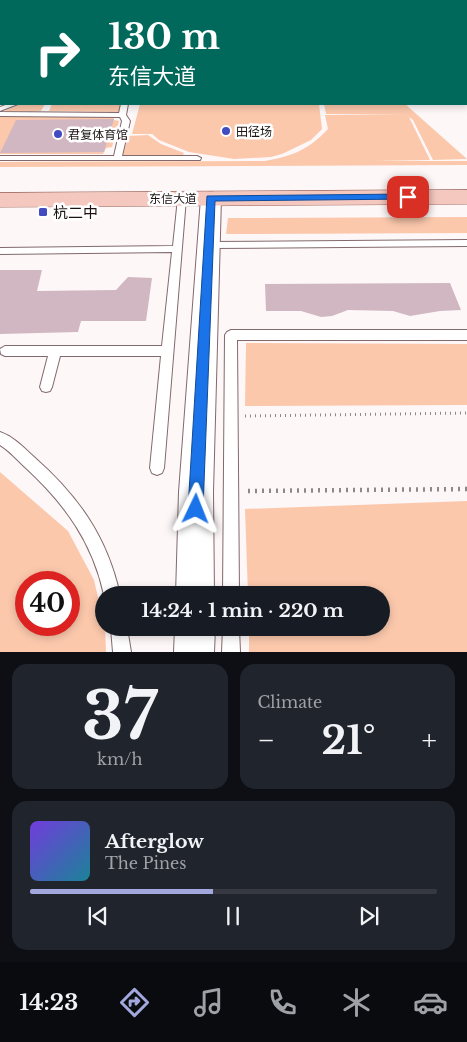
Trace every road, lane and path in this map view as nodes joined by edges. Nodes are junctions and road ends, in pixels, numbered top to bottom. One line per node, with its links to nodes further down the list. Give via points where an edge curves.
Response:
1 (124, 105): 3 (lane)
2 (0, 114): 3 (lane)
3 (122, 115): 5 (lane, via 126,121)
4 (0, 158): 5 (lane)
5 (117, 158): 6 (lane)
6 (197, 158)
7 (467, 187): 8 (main road, 东信大道)
8 (0, 190)
9 (467, 196): 11 (main road, 东信大道)
10 (182, 198): 11 (main road, 东信大道); 12 (main road, 东信大道); 15 (lane)
11 (211, 198): 14 (street)
12 (0, 200)
13 (467, 244): 14 (lane)
14 (209, 245): 29 (street, via 196,492)
15 (176, 249): 16 (lane); 20 (lane)
16 (0, 251)
17 (467, 334): 23 (lane, via 230,334)
18 (5, 351): 19 (lane)
19 (55, 351): 20 (lane); 21 (lane)
20 (167, 351): 25 (lane)
21 (46, 387)
22 (467, 413): 23 (path)
23 (230, 416): 27 (lane)
24 (0, 438): 28 (lane, via 69,500 94,540)
25 (157, 468)
26 (467, 489): 27 (path)
27 (230, 491): 30 (lane)
28 (110, 586)
29 (195, 586)
30 (231, 586)
31 (120, 636): 34 (lane)
32 (195, 636): 35 (street)
33 (231, 636): 36 (lane)
34 (122, 652)
35 (194, 652)
36 (231, 652)

